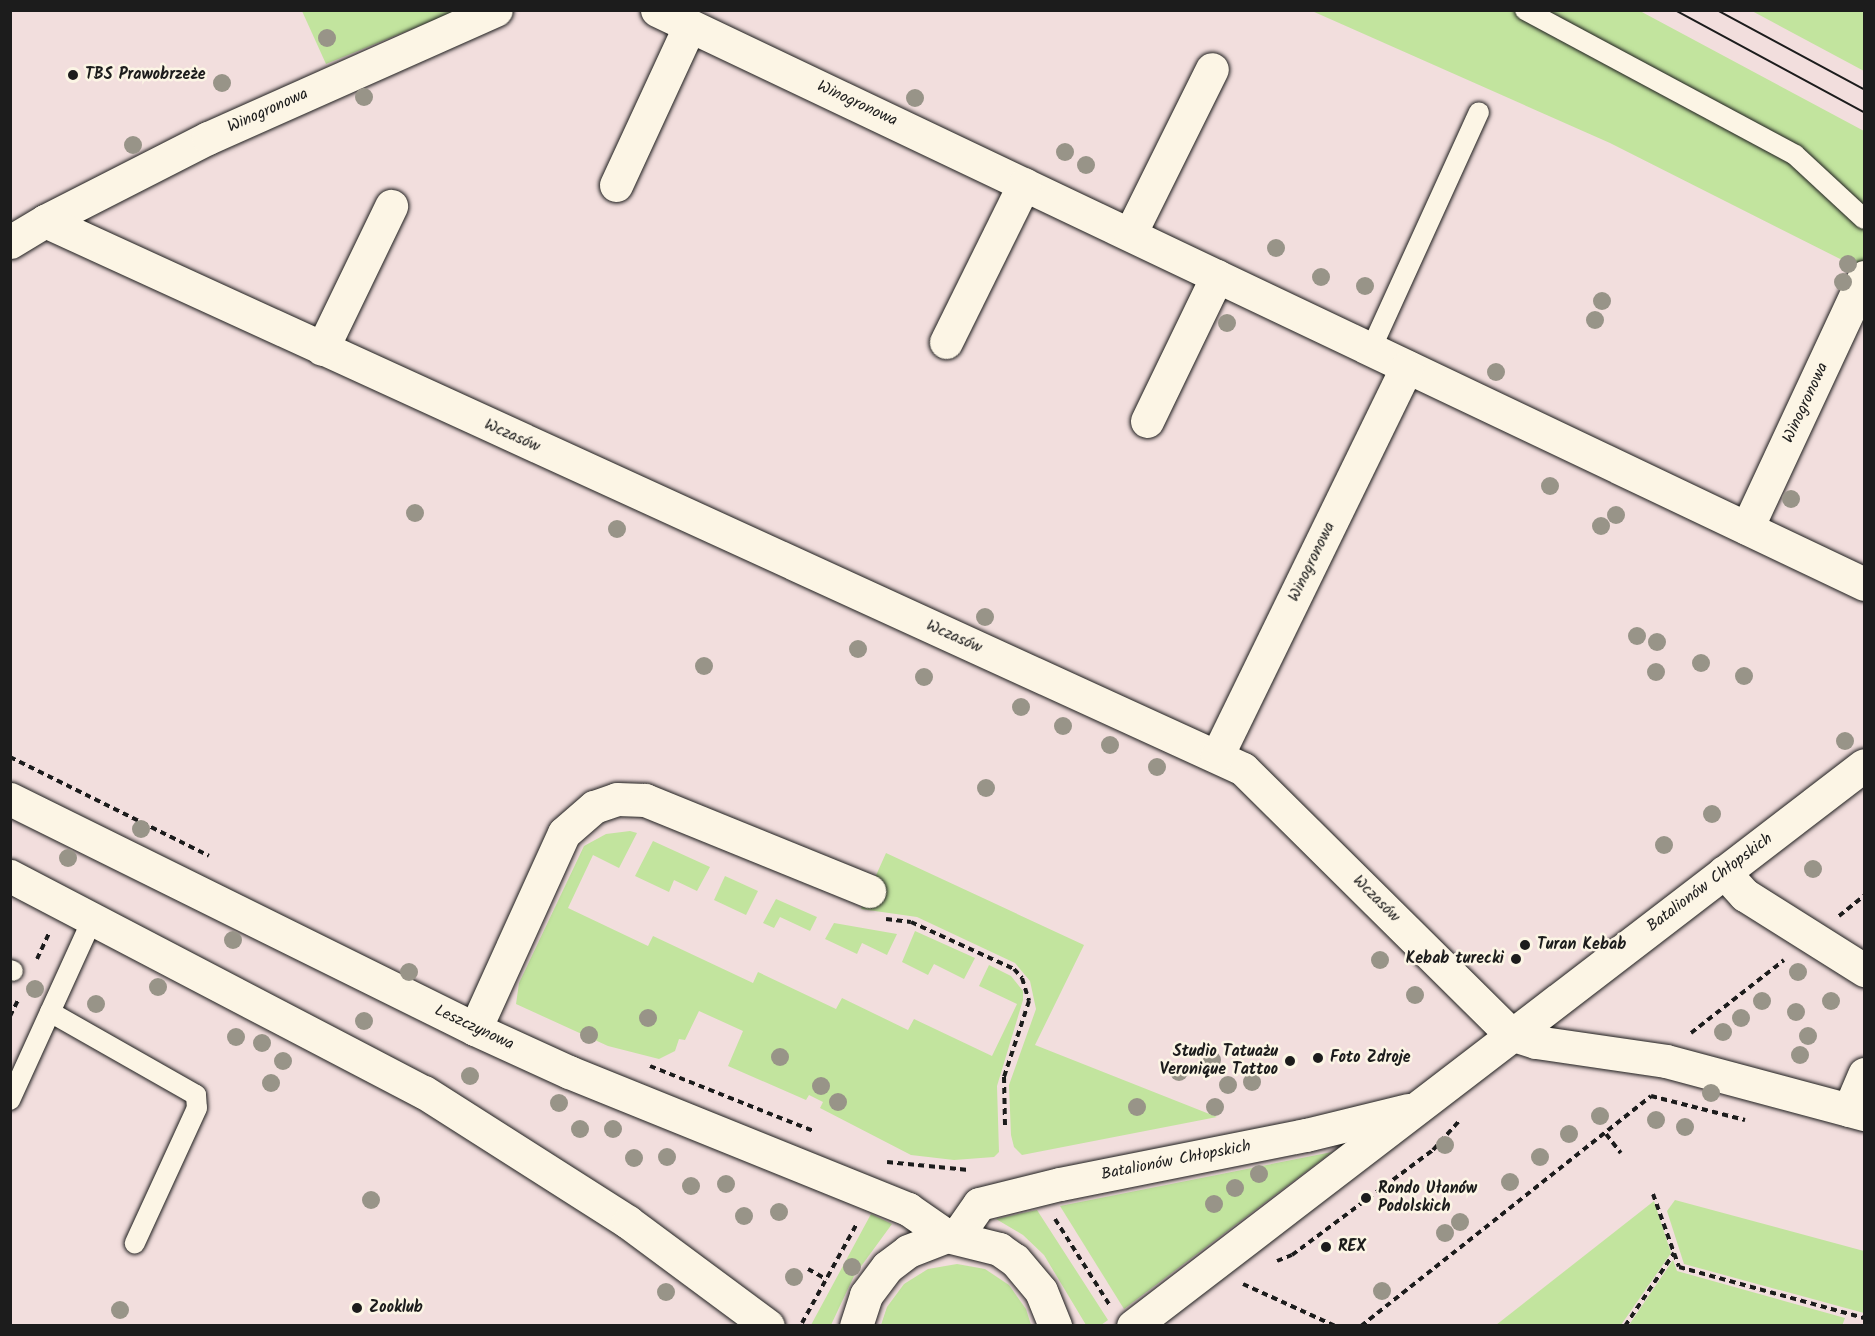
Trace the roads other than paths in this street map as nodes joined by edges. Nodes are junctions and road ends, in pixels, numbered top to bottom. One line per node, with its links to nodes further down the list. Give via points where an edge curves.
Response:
1 (496, 10): 11 (street, Winogronowa, via 208,138)
2 (657, 10): 4 (street, Winogronowa)
3 (1525, 10): 10 (lane, via 1795,155)
4 (689, 27): 7 (street, Winogronowa); 8 (street)
5 (1212, 69): 12 (street)
6 (1479, 112): 18 (lane)
7 (1024, 184): 12 (street, Winogronowa); 16 (street)
8 (616, 185)
9 (391, 206): 17 (street)
10 (1864, 219)
11 (45, 221): 13 (street); 17 (street, Wczasów)
12 (1130, 234): 14 (street, Winogronowa)
13 (10, 242)
14 (1217, 276): 18 (street, Winogronowa); 20 (street)
15 (1864, 277): 21 (street, Winogronowa)
16 (946, 342)
17 (322, 349): 23 (street, Wczasów)
18 (1371, 350): 19 (street, Winogronowa)
19 (1407, 367): 21 (street, Winogronowa); 23 (street, Winogronowa)
20 (1147, 421)
21 (1747, 528): 22 (street, Winogronowa)
22 (1864, 584)
23 (1217, 756): 33 (street, Wczasów, via 1244,769 1260,783)
24 (1864, 765): 26 (street, Batalionów Chłopskich)
25 (10, 799): 32 (street, Leszczynowa)
26 (1724, 872): 30 (street, via 1745,894); 33 (street, Batalionów Chłopskich)
27 (10, 876): 29 (street)
28 (873, 905): 32 (street, via 645,800 617,798 594,807 564,833)
29 (93, 918): 31 (lane); 41 (street, via 424,1092 628,1221)
30 (1864, 970)
31 (50, 1012): 35 (lane); 39 (lane, via 196,1095 197,1108)
32 (475, 1029): 38 (street, Leszczynowa, via 569,1072 908,1209)
33 (1511, 1034): 36 (street, Batalionów Chłopskich); 37 (street, via 1536,1042 1666,1061)
34 (1864, 1074): 37 (street)
35 (10, 1100)
36 (1413, 1109): 38 (street, Batalionów Chłopskich, via 1306,1136 1060,1184 979,1204); 40 (street, Batalionów Chłopskich, via 1386,1134)
37 (1857, 1112)
38 (951, 1236): 42 (street, via 908,1251 887,1267 866,1295); 43 (street, via 999,1249 1015,1260 1041,1291)
39 (135, 1243)
40 (1122, 1316)
41 (768, 1326)
42 (856, 1326)
43 (1054, 1326)

